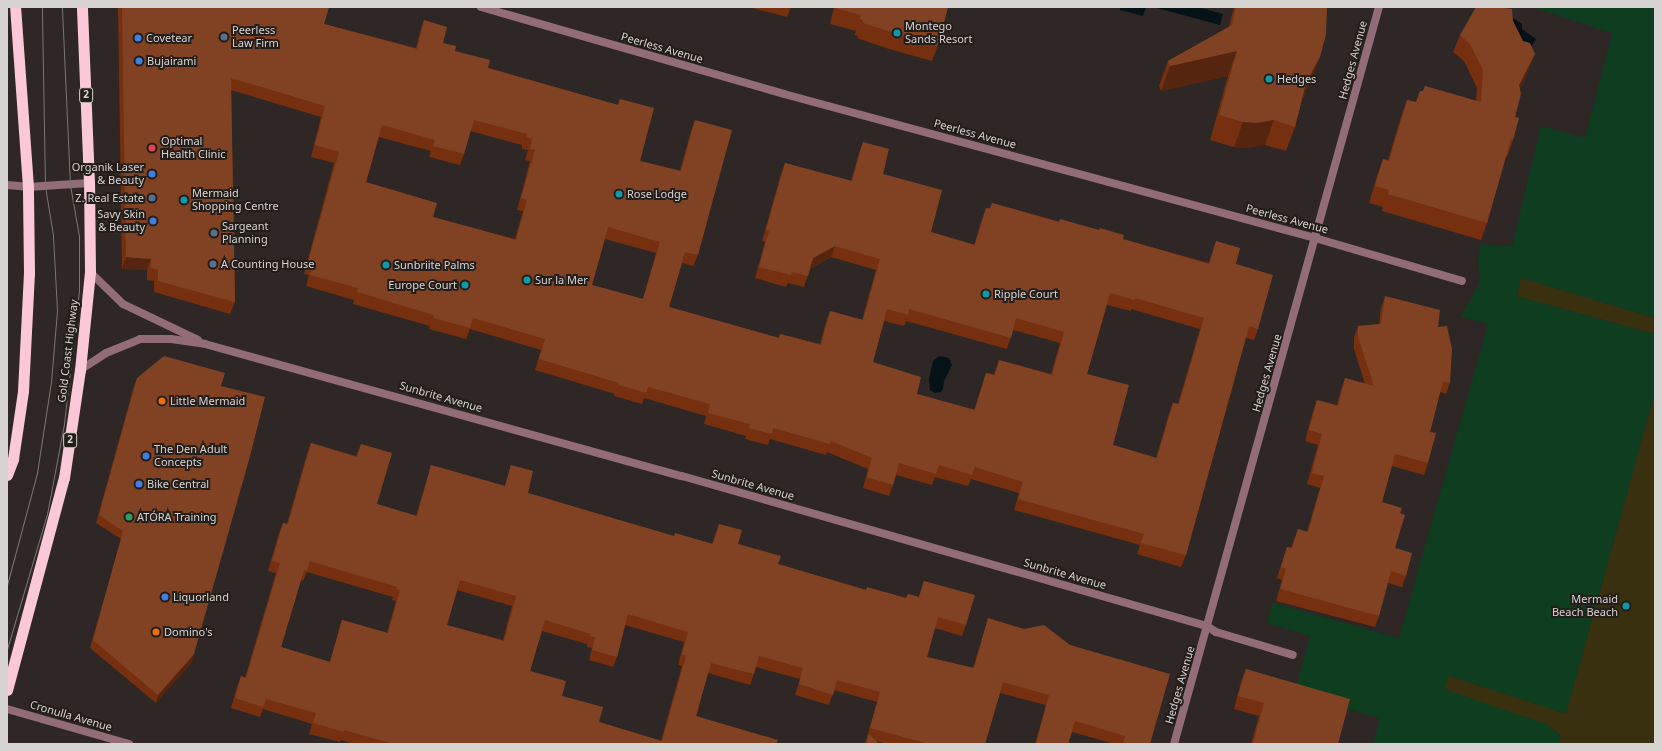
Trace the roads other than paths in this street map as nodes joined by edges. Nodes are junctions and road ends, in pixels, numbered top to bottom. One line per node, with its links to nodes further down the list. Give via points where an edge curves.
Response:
1 (15, 7): 7 (highway)
2 (82, 7): 5 (highway, Gold Coast Highway / 2)
3 (481, 7): 8 (street, Peerless Avenue, via 784,94)
4 (1379, 7): 8 (street, Hedges Avenue)
5 (89, 183): 7 (street); 9 (highway, Gold Coast Highway / 2)
6 (7, 185): 7 (street)
7 (28, 187): 13 (highway, via 29,273 24,376 13,459)
8 (1315, 238): 10 (street, Peerless Avenue); 14 (street, Hedges Avenue)
9 (90, 272): 11 (street, Sunbrite Avenue, via 123,304); 12 (highway, Gold Coast Highway / 2)
10 (1462, 281)
11 (206, 344): 12 (street, Sunbrite Avenue, via 170,339 140,339 106,353); 14 (street, Sunbrite Avenue, via 682,476)
12 (80, 370): 16 (highway, Gold Coast Highway / 2, via 64,478)
13 (7, 475)
14 (1207, 626): 15 (street, Sunbrite Avenue, via 1216,632); 19 (street, Hedges Avenue)
15 (1292, 655)
16 (7, 690)
17 (7, 709): 18 (street, Cronulla Avenue)
18 (129, 744)
19 (1174, 744)

